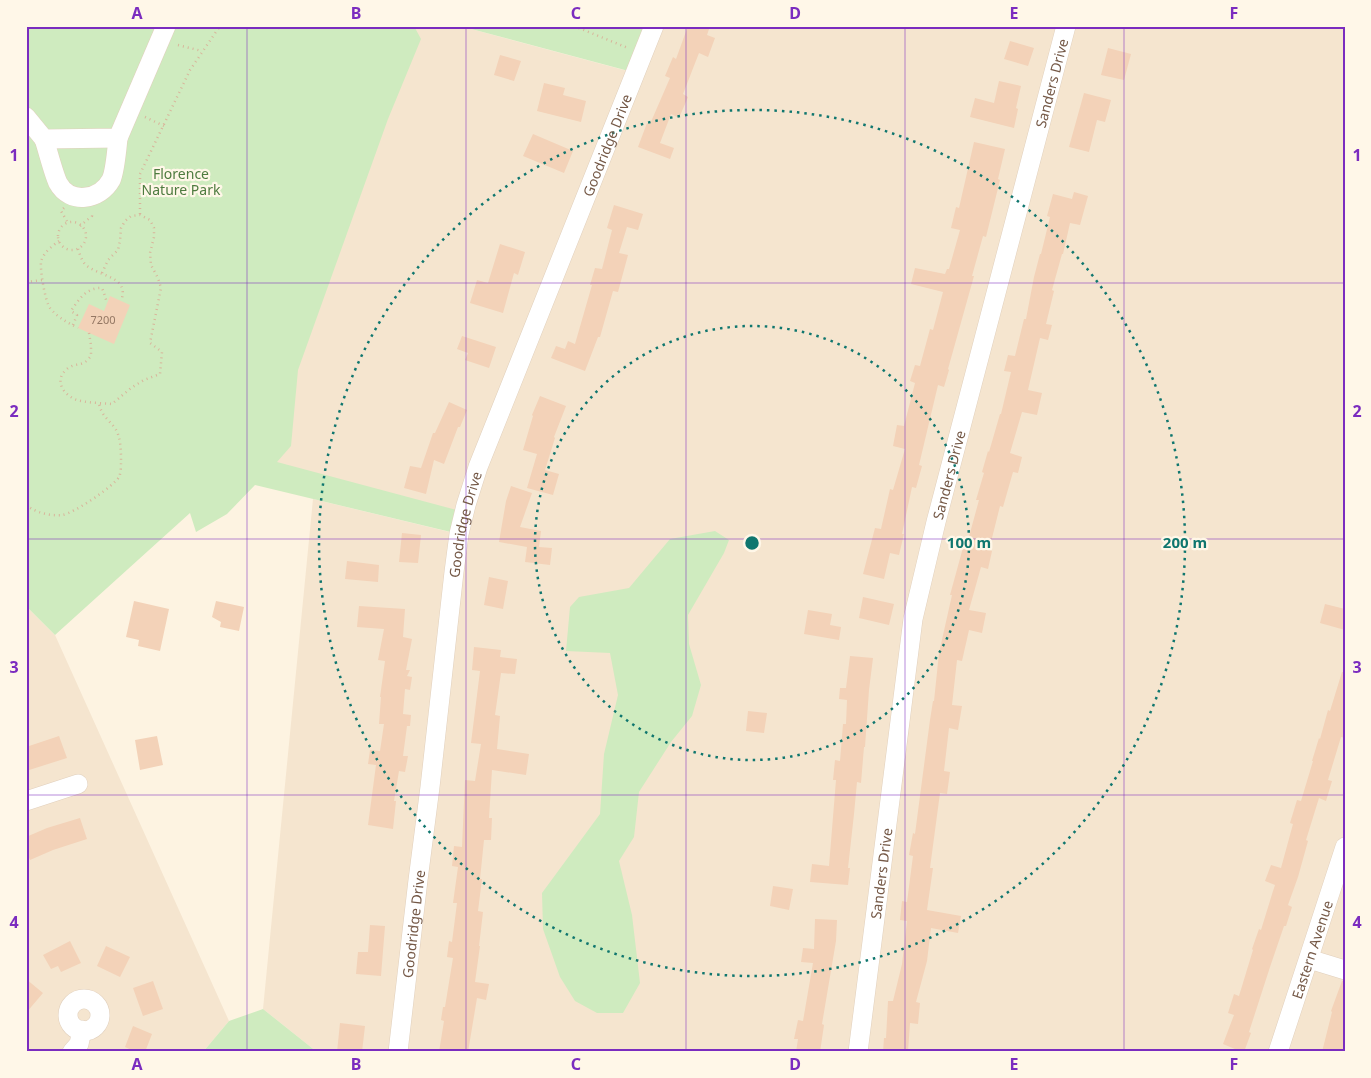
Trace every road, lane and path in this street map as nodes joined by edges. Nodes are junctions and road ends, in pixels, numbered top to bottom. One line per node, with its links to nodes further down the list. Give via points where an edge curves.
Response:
1 (166, 26): 12 (street)
2 (220, 26): 7 (path)
3 (574, 26): 8 (path)
4 (654, 26): 8 (street, Goodridge Drive)
5 (1066, 26): 35 (street, Sanders Drive, via 913,619)
6 (178, 45): 7 (path)
7 (202, 51): 11 (path)
8 (643, 54): 34 (street, Goodridge Drive, via 478,467 466,505 454,572)
9 (140, 115): 11 (path)
10 (26, 117): 13 (street)
11 (164, 126): 14 (path, via 140,174)
12 (118, 138): 13 (street); 13 (street, via 112,178 100,192 80,198 69,195 58,183)
13 (44, 139)
14 (140, 215): 17 (path, via 131,216 121,228 118,250); 25 (path, via 150,220 154,228 151,265 161,288 150,343 162,352 160,374 131,388 112,404)
15 (59, 240): 16 (path, via 64,248); 16 (path, via 59,232 64,225 77,224 86,238); 18 (path, via 41,262)
16 (78, 249): 17 (path, via 86,266)
17 (102, 273): 20 (path, via 121,284 124,290)
18 (42, 280): 19 (path); 22 (path, via 48,306)
19 (26, 282)
20 (121, 301)
21 (107, 303): 22 (path, via 102,288 81,296 71,311 77,315)
22 (73, 325): 23 (path)
23 (78, 328)
24 (89, 333): 25 (path, via 91,356 84,363 72,365 65,371 60,377 60,386 76,400)
25 (99, 402): 26 (path, via 100,410 119,439 120,476 77,510 64,515 47,515)
26 (26, 505)
27 (78, 784): 28 (street)
28 (26, 801)
29 (1345, 847): 30 (street, Eastern Avenue)
30 (1309, 959): 31 (street); 36 (street, Eastern Avenue)
31 (1345, 970)
32 (82, 1030): 33 (street, via 79,1044)
33 (72, 1052)
34 (398, 1052)
35 (858, 1052)
36 (1278, 1052)

